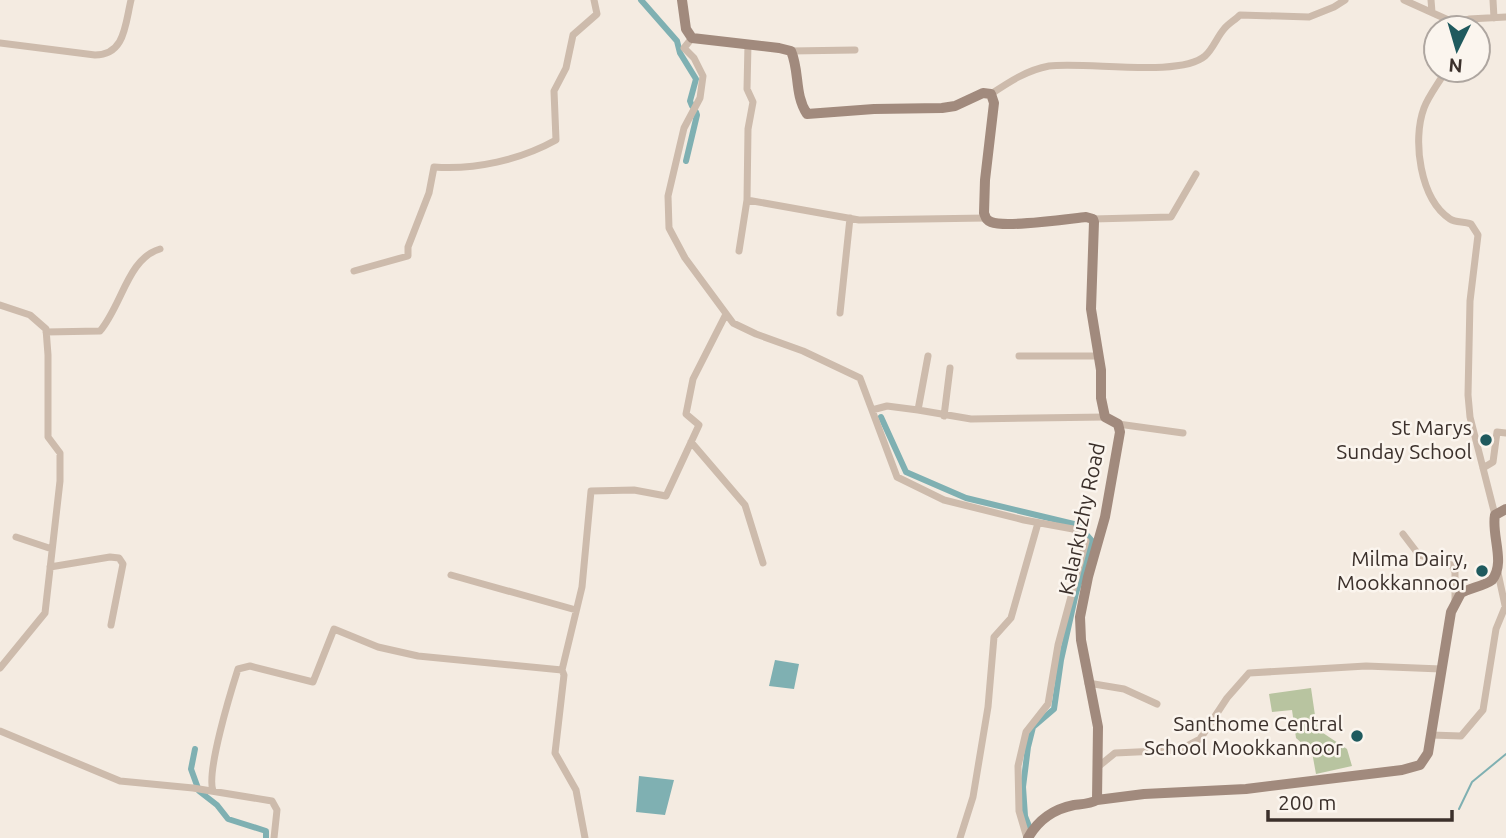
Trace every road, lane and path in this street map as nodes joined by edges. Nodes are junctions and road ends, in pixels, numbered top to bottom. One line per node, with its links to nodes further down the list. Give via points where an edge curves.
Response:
1 (131, 0): 13 (street, via 124,31 108,55)
2 (594, 0): 26 (street, via 597,14 573,35 566,68 554,91 556,140 531,154 454,169 434,167 408,256)
3 (682, 0): 12 (main road, via 686,29)
4 (1345, 0): 18 (street, via 1308,17 1240,15 1204,57 1180,65 1049,66 1014,79)
5 (1404, 0): 8 (street)
6 (1431, 0): 8 (street)
7 (1493, 0): 11 (street)
8 (1432, 12): 9 (street)
9 (1436, 14)
10 (1506, 17): 11 (street)
11 (1494, 18)
12 (692, 38): 14 (main road); 29 (street, via 684,48 703,76 667,196 670,228 685,258)
13 (0, 43)
14 (748, 44): 16 (main road); 20 (street, via 747,89 753,102)
15 (855, 50): 16 (street)
16 (791, 51): 18 (main road, via 800,103 807,114 942,108)
17 (1438, 84): 43 (street, via 1424,109 1419,156 1424,183 1442,212 1452,222 1471,224 1478,235 1467,373 1470,417)
18 (991, 94): 22 (main road)
19 (1196, 174): 23 (street, via 1171,217)
20 (747, 200): 21 (street); 25 (street)
21 (850, 218): 22 (street); 28 (street)
22 (986, 218): 23 (main road, via 995,223)
23 (1093, 219): 33 (main road, Kalarkuzhy Road, via 1091,309)
24 (160, 249): 30 (street, via 147,253 134,268 111,318 100,331)
25 (738, 251)
26 (354, 271)
27 (0, 305): 30 (street, via 30,315)
28 (840, 313)
29 (726, 314): 35 (street, via 733,323 756,334 860,378); 42 (street, via 693,379 686,414 699,425)
30 (46, 332): 49 (street, via 48,437 60,453)
31 (928, 356): 36 (street)
32 (1019, 356): 33 (street)
33 (1098, 356): 38 (main road, Kalarkuzhy Road)
34 (950, 368): 37 (street)
35 (872, 410): 36 (street, via 887,405); 46 (street, via 897,477 944,500)
36 (918, 410): 37 (street)
37 (944, 416): 38 (street)
38 (1105, 418): 39 (main road, Kalarkuzhy Road)
39 (1118, 424): 40 (street); 61 (main road, Kalarkuzhy Road, via 1105,517 1080,617)
40 (1183, 433)
41 (1506, 433): 43 (street, via 1497,432 1493,462)
42 (691, 442): 50 (street, via 746,505); 56 (street, via 666,496 634,490 591,491)
43 (1483, 468): 45 (street)
44 (1506, 509): 45 (main road)
45 (1495, 515): 52 (main road, via 1501,554)
46 (1038, 523): 68 (street, via 1073,529 1086,541 1058,645 1048,704 1026,732 1018,766 1019,811); 71 (street, via 1011,618 994,637 973,797)
47 (1403, 534): 54 (street, via 1419,555 1452,565)
48 (16, 537): 49 (street)
49 (52, 549): 51 (street)
50 (763, 563)
51 (50, 567): 57 (street, via 119,558 123,564); 58 (street, via 45,613)
52 (1498, 573): 54 (main road, via 1489,582 1461,593); 55 (street)
53 (451, 575): 56 (street)
54 (1455, 603): 59 (main road)
55 (1506, 609): 64 (street, via 1496,629 1483,710 1461,736)
56 (576, 610): 60 (street)
57 (111, 625)
58 (0, 668)
59 (1441, 669): 64 (main road); 65 (street, via 1366,666 1249,673 1200,739 1179,750 1115,753)
60 (562, 670): 66 (street, via 418,656 378,647 334,629 313,682 250,666 238,669); 70 (street, via 555,753 576,790)
61 (1088, 682): 62 (street, via 1124,689); 65 (main road, Kalarkuzhy Road, via 1098,727)
62 (1157, 704)
63 (0, 731): 66 (street, via 121,781)
64 (1431, 735): 67 (main road, via 1428,753 1420,765 1411,768 1246,789)
65 (1099, 766): 67 (main road, Kalarkuzhy Road)
66 (209, 790): 69 (street, via 275,803)
67 (1097, 800): 68 (main road, via 1056,811)
68 (1032, 834)
69 (274, 838)
70 (585, 838)
71 (960, 838)

